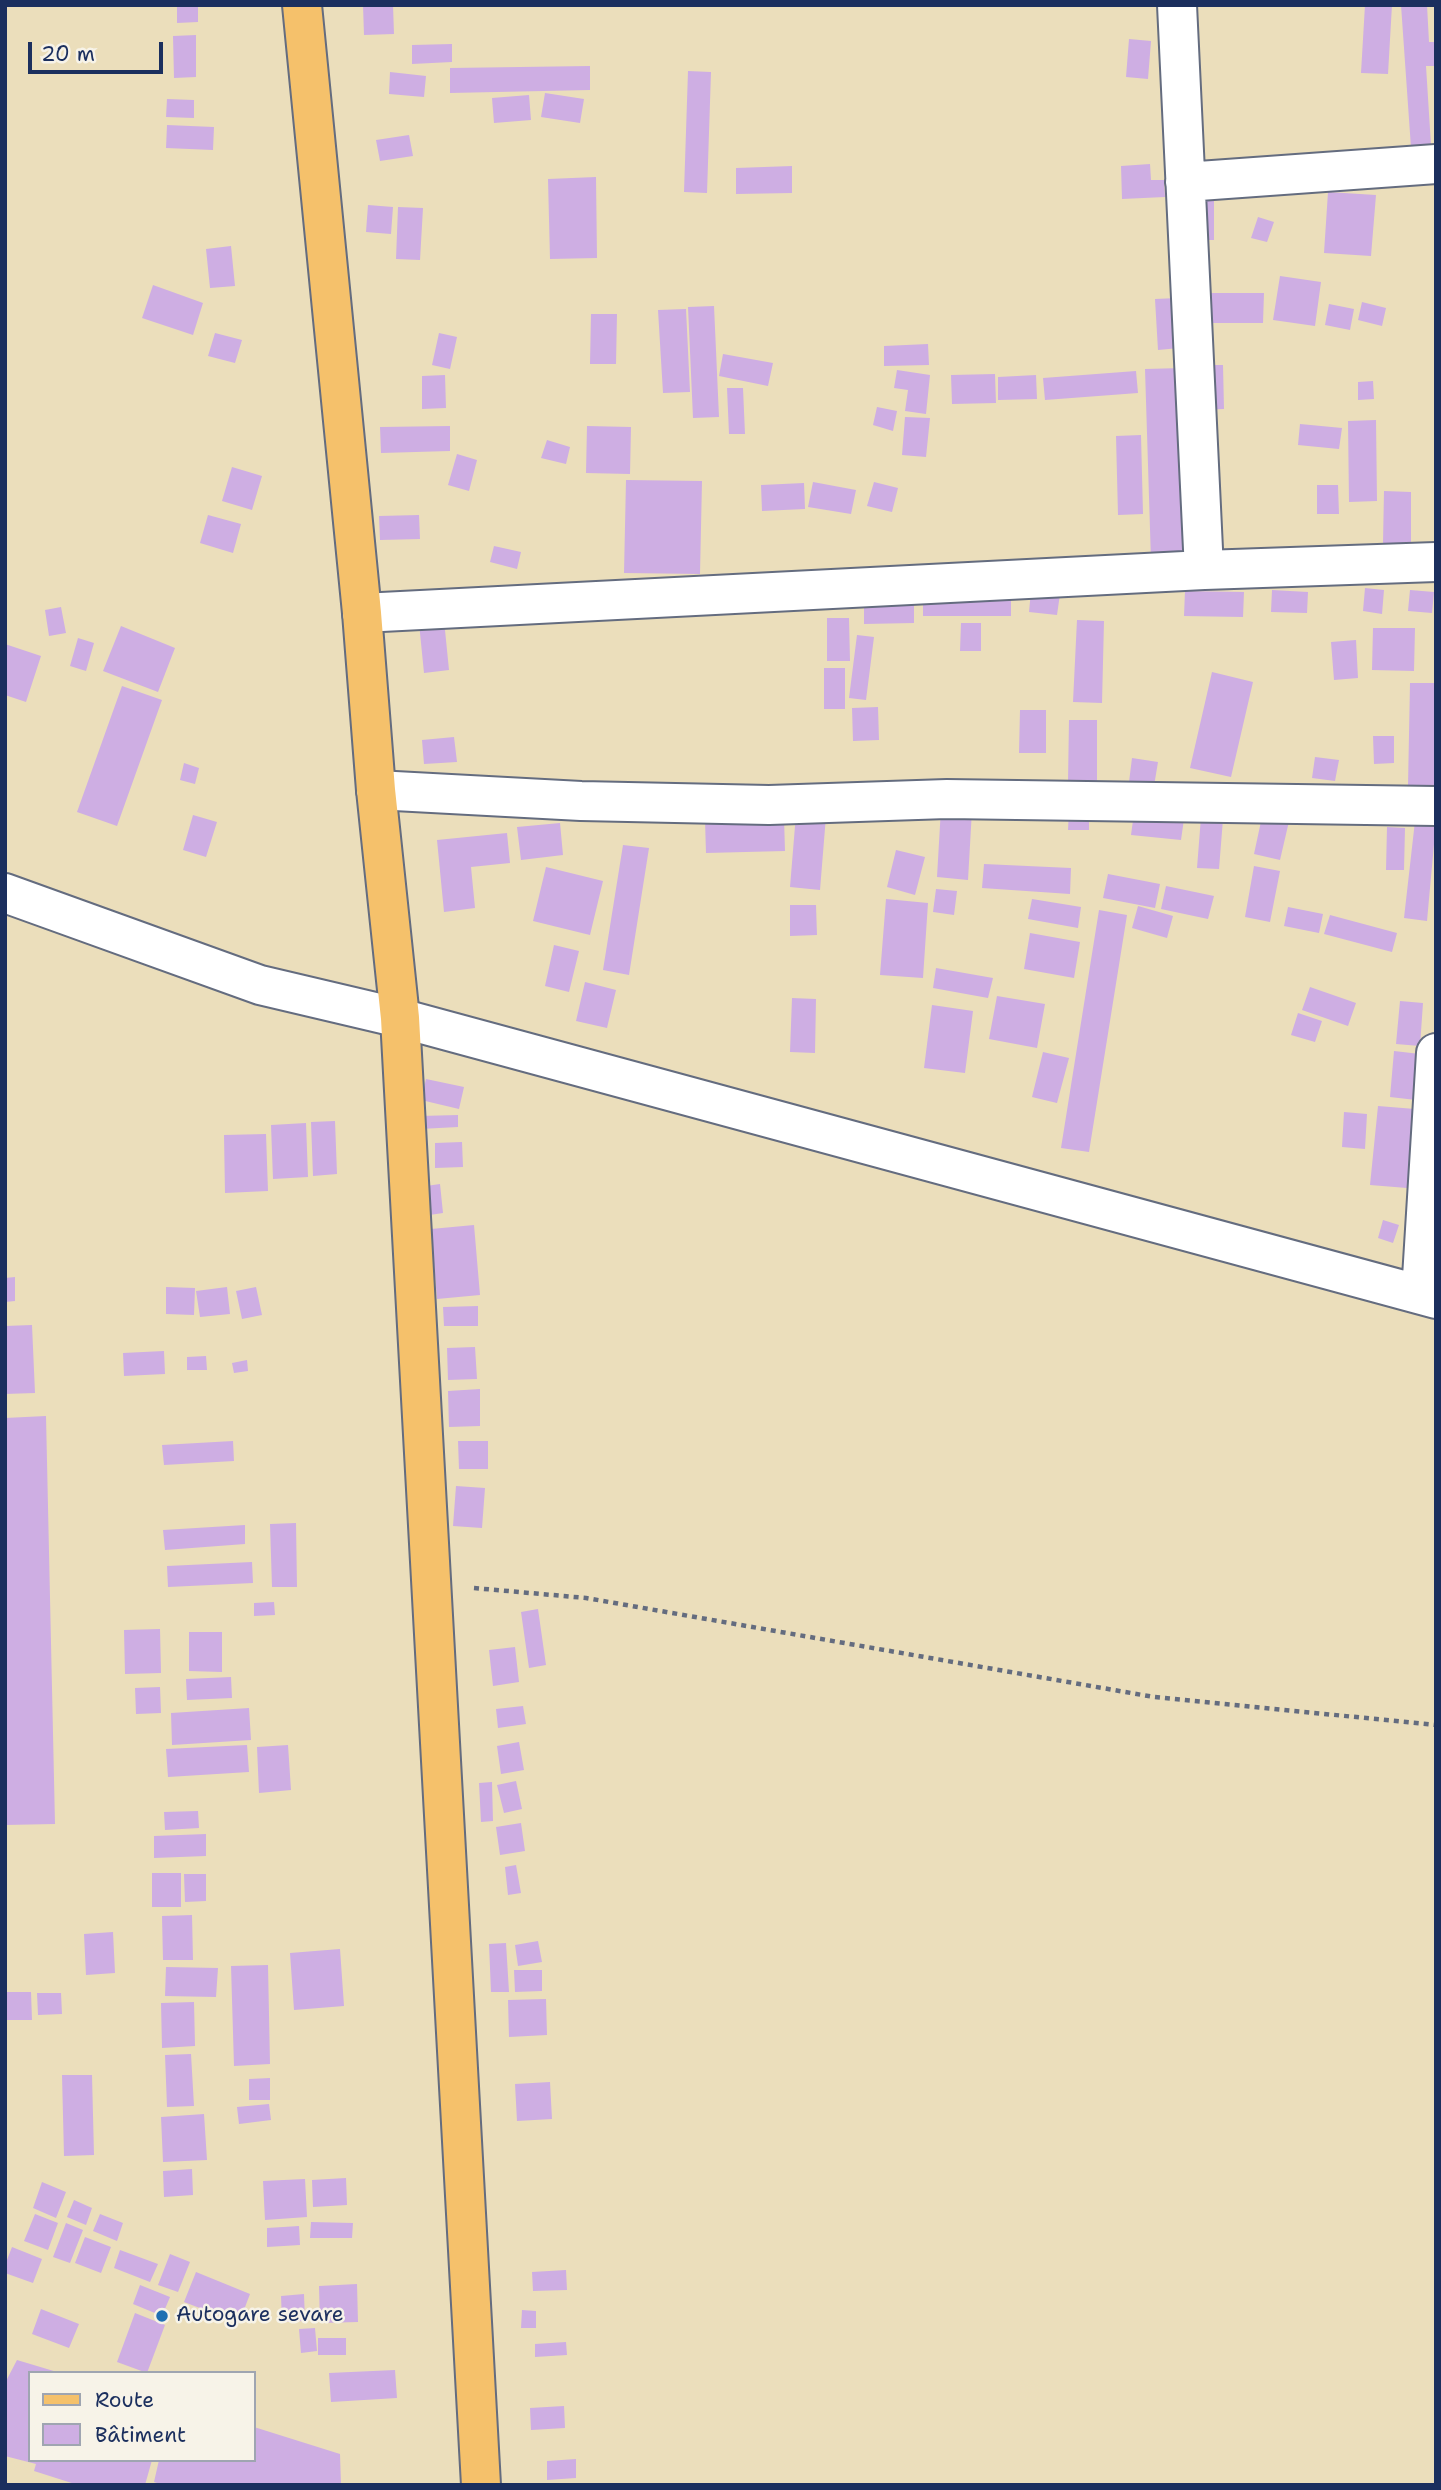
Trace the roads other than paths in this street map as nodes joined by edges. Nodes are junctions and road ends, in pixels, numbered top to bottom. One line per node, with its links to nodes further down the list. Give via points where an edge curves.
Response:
1 (302, 5): 7 (main road)
2 (1177, 5): 4 (street)
3 (1436, 164): 4 (street)
4 (1185, 182): 6 (street)
5 (1436, 562): 6 (street)
6 (1204, 570): 7 (street)
7 (362, 613): 8 (main road)
8 (376, 790): 9 (street, via 769,805 947,799); 11 (main road)
9 (1436, 806)
10 (5, 893): 11 (street, via 260,985)
11 (400, 1018): 13 (street); 14 (main road)
12 (1436, 1053): 13 (street)
13 (1428, 1296)
14 (481, 2485)

